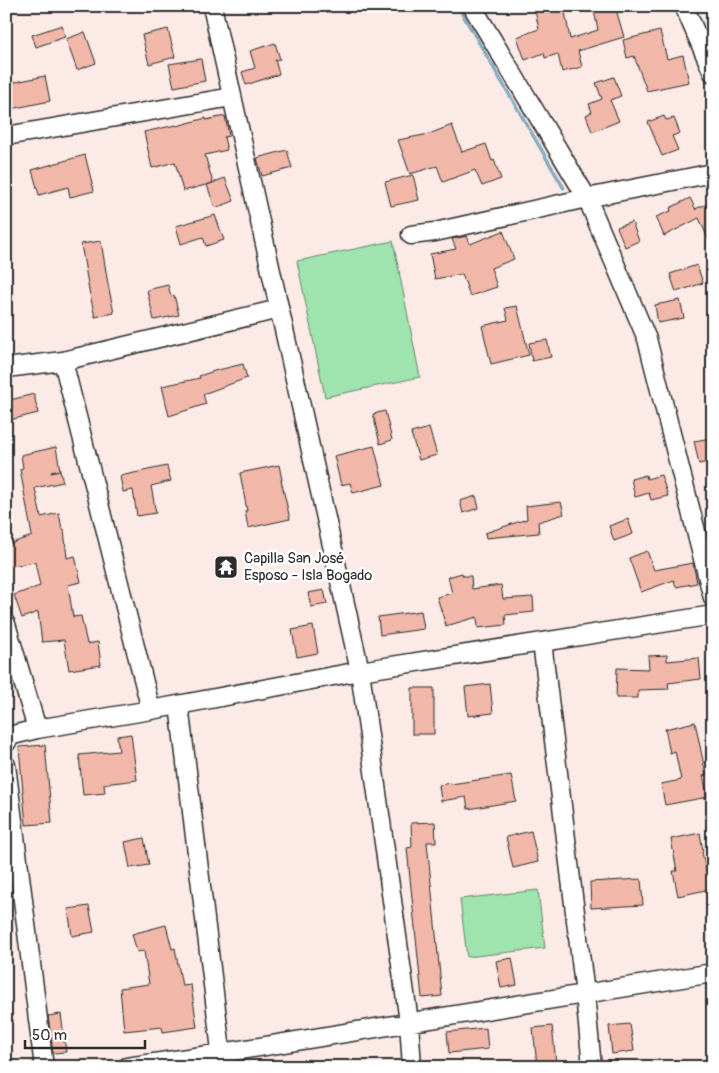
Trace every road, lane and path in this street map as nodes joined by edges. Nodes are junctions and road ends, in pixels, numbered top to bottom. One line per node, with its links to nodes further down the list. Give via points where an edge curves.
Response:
1 (212, 6): 5 (street)
2 (472, 6): 8 (street)
3 (684, 6): 4 (street)
4 (713, 73)
5 (232, 97): 6 (street); 10 (street)
6 (6, 136)
7 (713, 173): 8 (street)
8 (587, 198): 9 (street); 13 (street, via 647,339)
9 (411, 235)
10 (279, 310): 11 (street); 17 (street)
11 (64, 361): 12 (street); 19 (street)
12 (6, 368)
13 (713, 598)
14 (713, 615): 16 (street)
15 (6, 624): 20 (street)
16 (542, 642): 17 (street); 24 (street)
17 (360, 671): 18 (street); 25 (street)
18 (179, 705): 19 (street); 26 (street)
19 (151, 710): 20 (street)
20 (37, 729): 21 (street, via 13,735)
21 (6, 743)
22 (6, 765): 27 (street)
23 (713, 973): 24 (street)
24 (585, 994): 25 (street); 30 (street)
25 (409, 1022): 26 (street); 29 (street)
26 (223, 1060): 28 (street)
27 (44, 1067)
28 (127, 1067)
29 (412, 1067)
30 (592, 1067)

